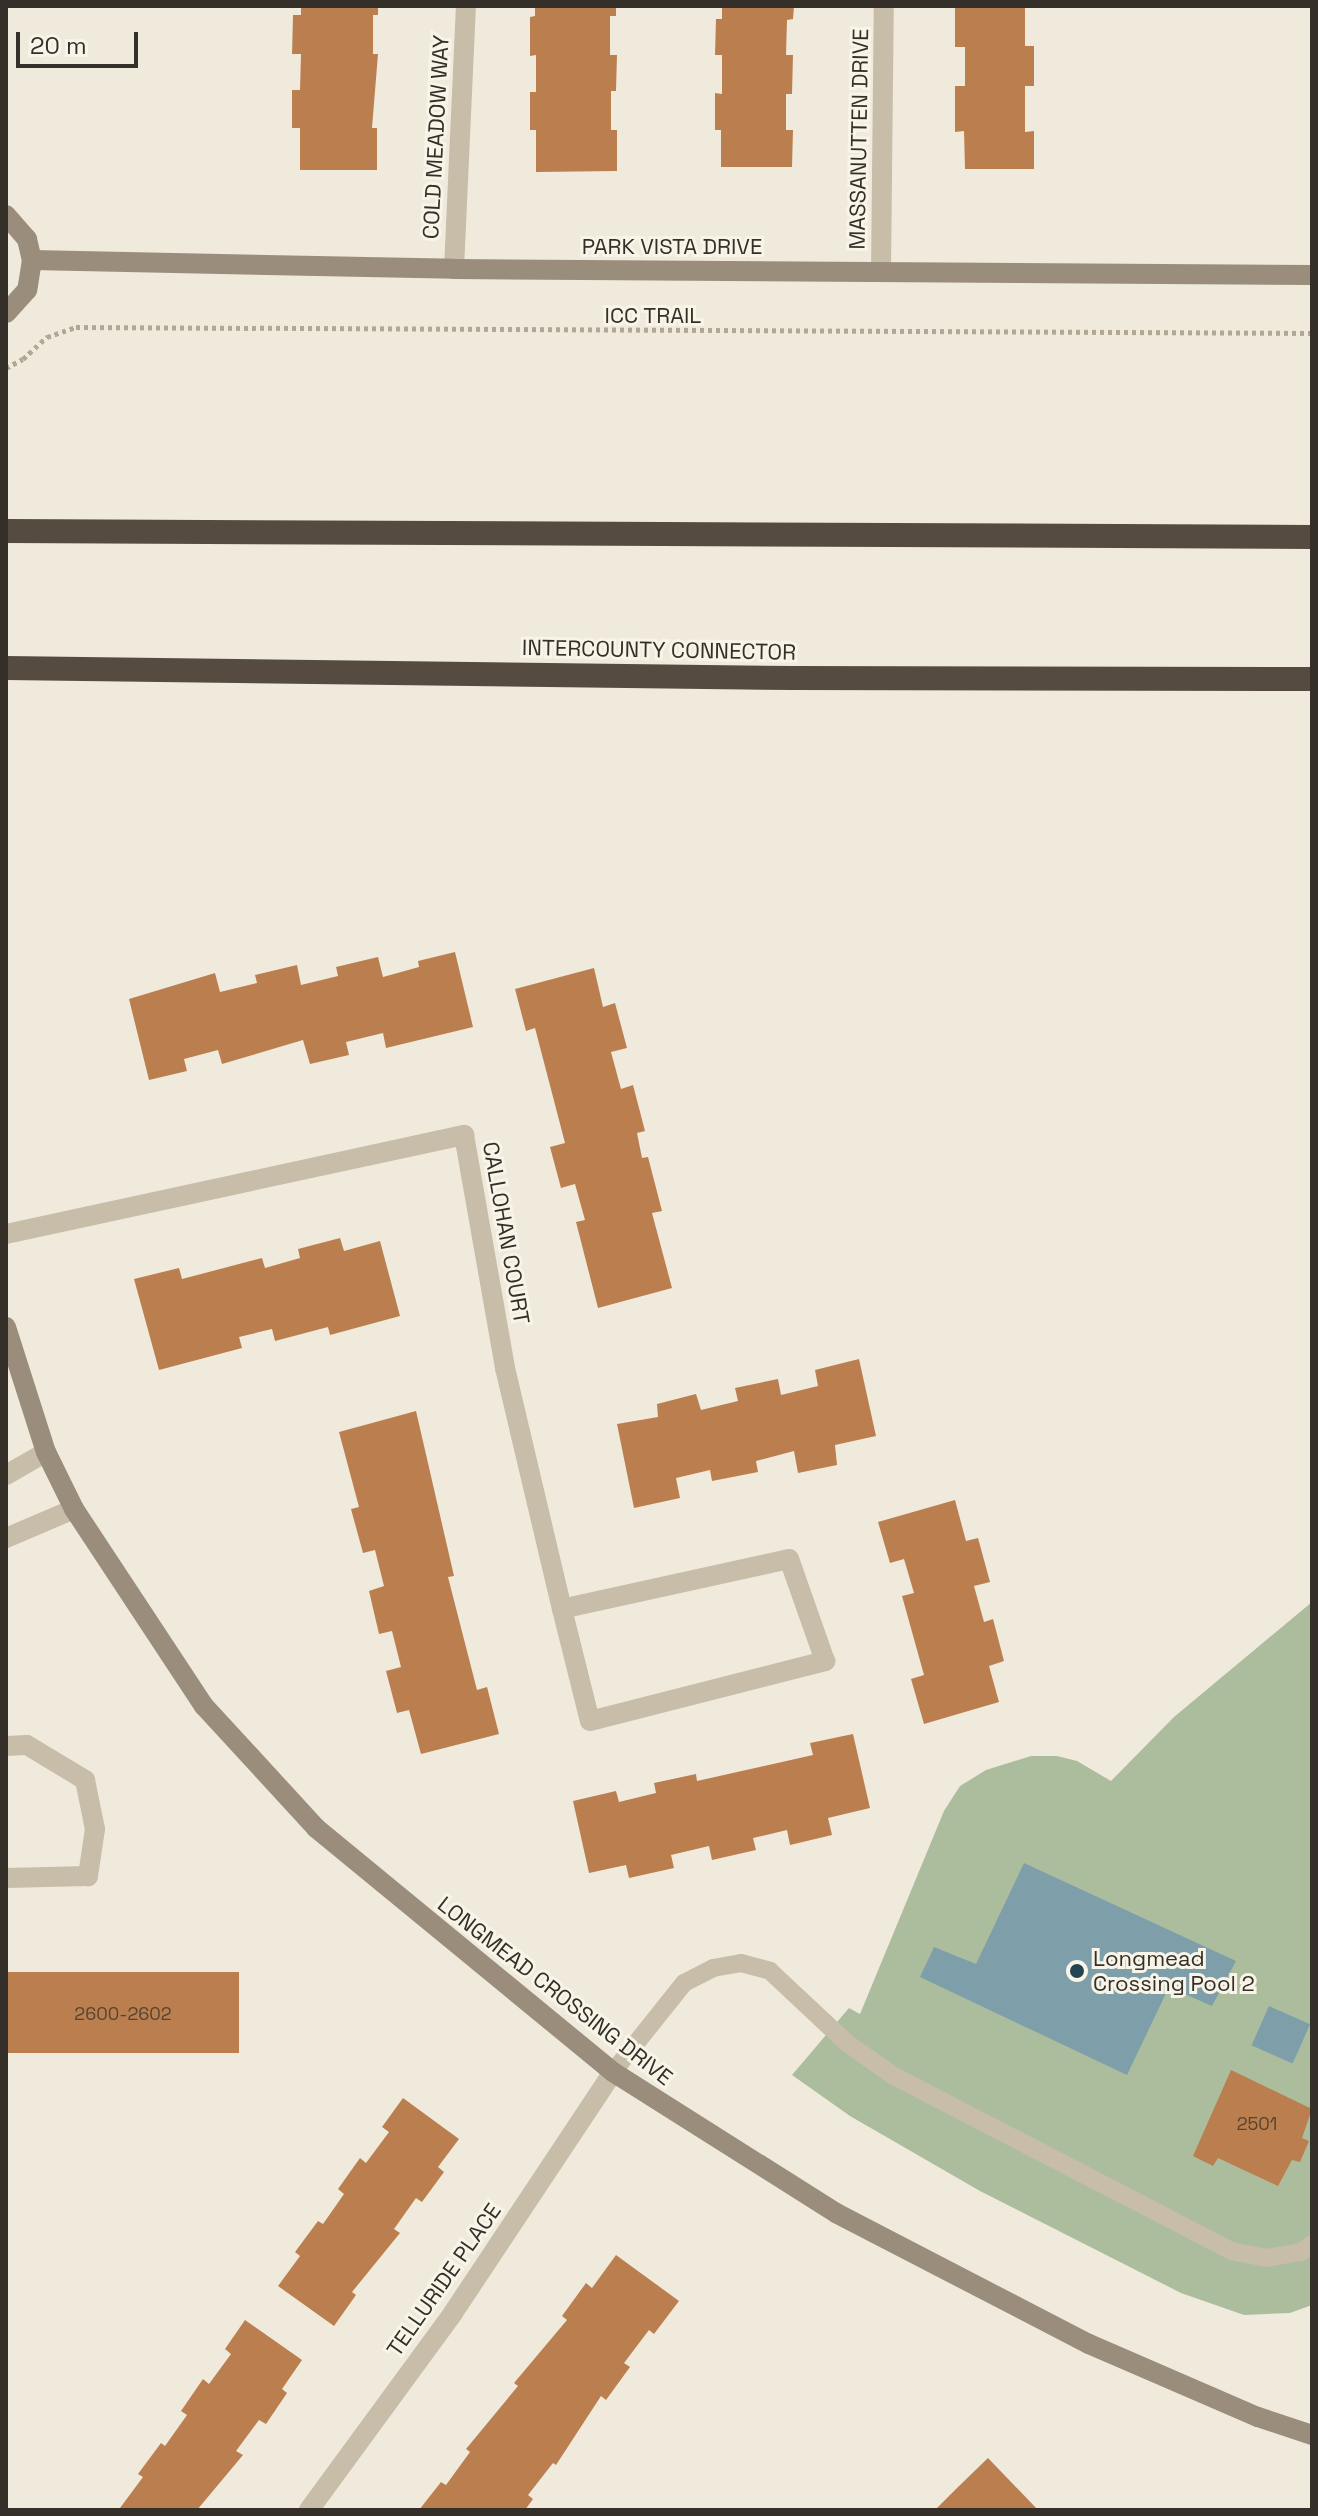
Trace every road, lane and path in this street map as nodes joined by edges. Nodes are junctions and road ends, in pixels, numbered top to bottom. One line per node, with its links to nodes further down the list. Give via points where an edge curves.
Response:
1 (466, 6): 5 (street, COLD MEADOW WAY)
2 (884, 6): 6 (street, MASSANUTTEN DRIVE)
3 (6, 215): 4 (street, via 27,239)
4 (32, 260): 5 (street, PARK VISTA DRIVE); 8 (street, via 27,290)
5 (454, 269): 6 (street, PARK VISTA DRIVE)
6 (881, 272): 7 (street, PARK VISTA DRIVE)
7 (1312, 275)
8 (6, 313)
9 (1312, 333): 10 (path, ICC TRAIL, via 76,327 47,337)
10 (6, 368)
11 (6, 531): 12 (highway)
12 (1312, 537)
13 (6, 668): 14 (highway, INTERCOUNTY CONNECTOR)
14 (1312, 679)
15 (6, 1234): 21 (street, CALLOHAN COURT, via 464,1135 505,1368)
16 (6, 1327): 17 (street, LONGMEAD CROSSING DRIVE)
17 (46, 1452): 18 (street); 19 (street, LONGMEAD CROSSING DRIVE)
18 (6, 1475)
19 (74, 1509): 20 (street); 24 (street, LONGMEAD CROSSING DRIVE, via 204,1706 316,1828)
20 (6, 1538)
21 (562, 1609): 21 (street, CALLOHAN COURT, via 590,1721 825,1661 789,1559)
22 (6, 1746): 23 (street, via 27,1745 85,1780 95,1829 88,1876)
23 (6, 1878)
24 (613, 2072): 25 (lane, via 684,1983 713,1968 741,1963 770,1971 847,2043 894,2076 1231,2251 1266,2258 1301,2252); 26 (street, LONGMEAD CROSSING DRIVE, via 850,2220 1089,2344); 27 (street, TELLURIDE PLACE, via 453,2313)
25 (1312, 2244)
26 (1312, 2435)
27 (309, 2510)

